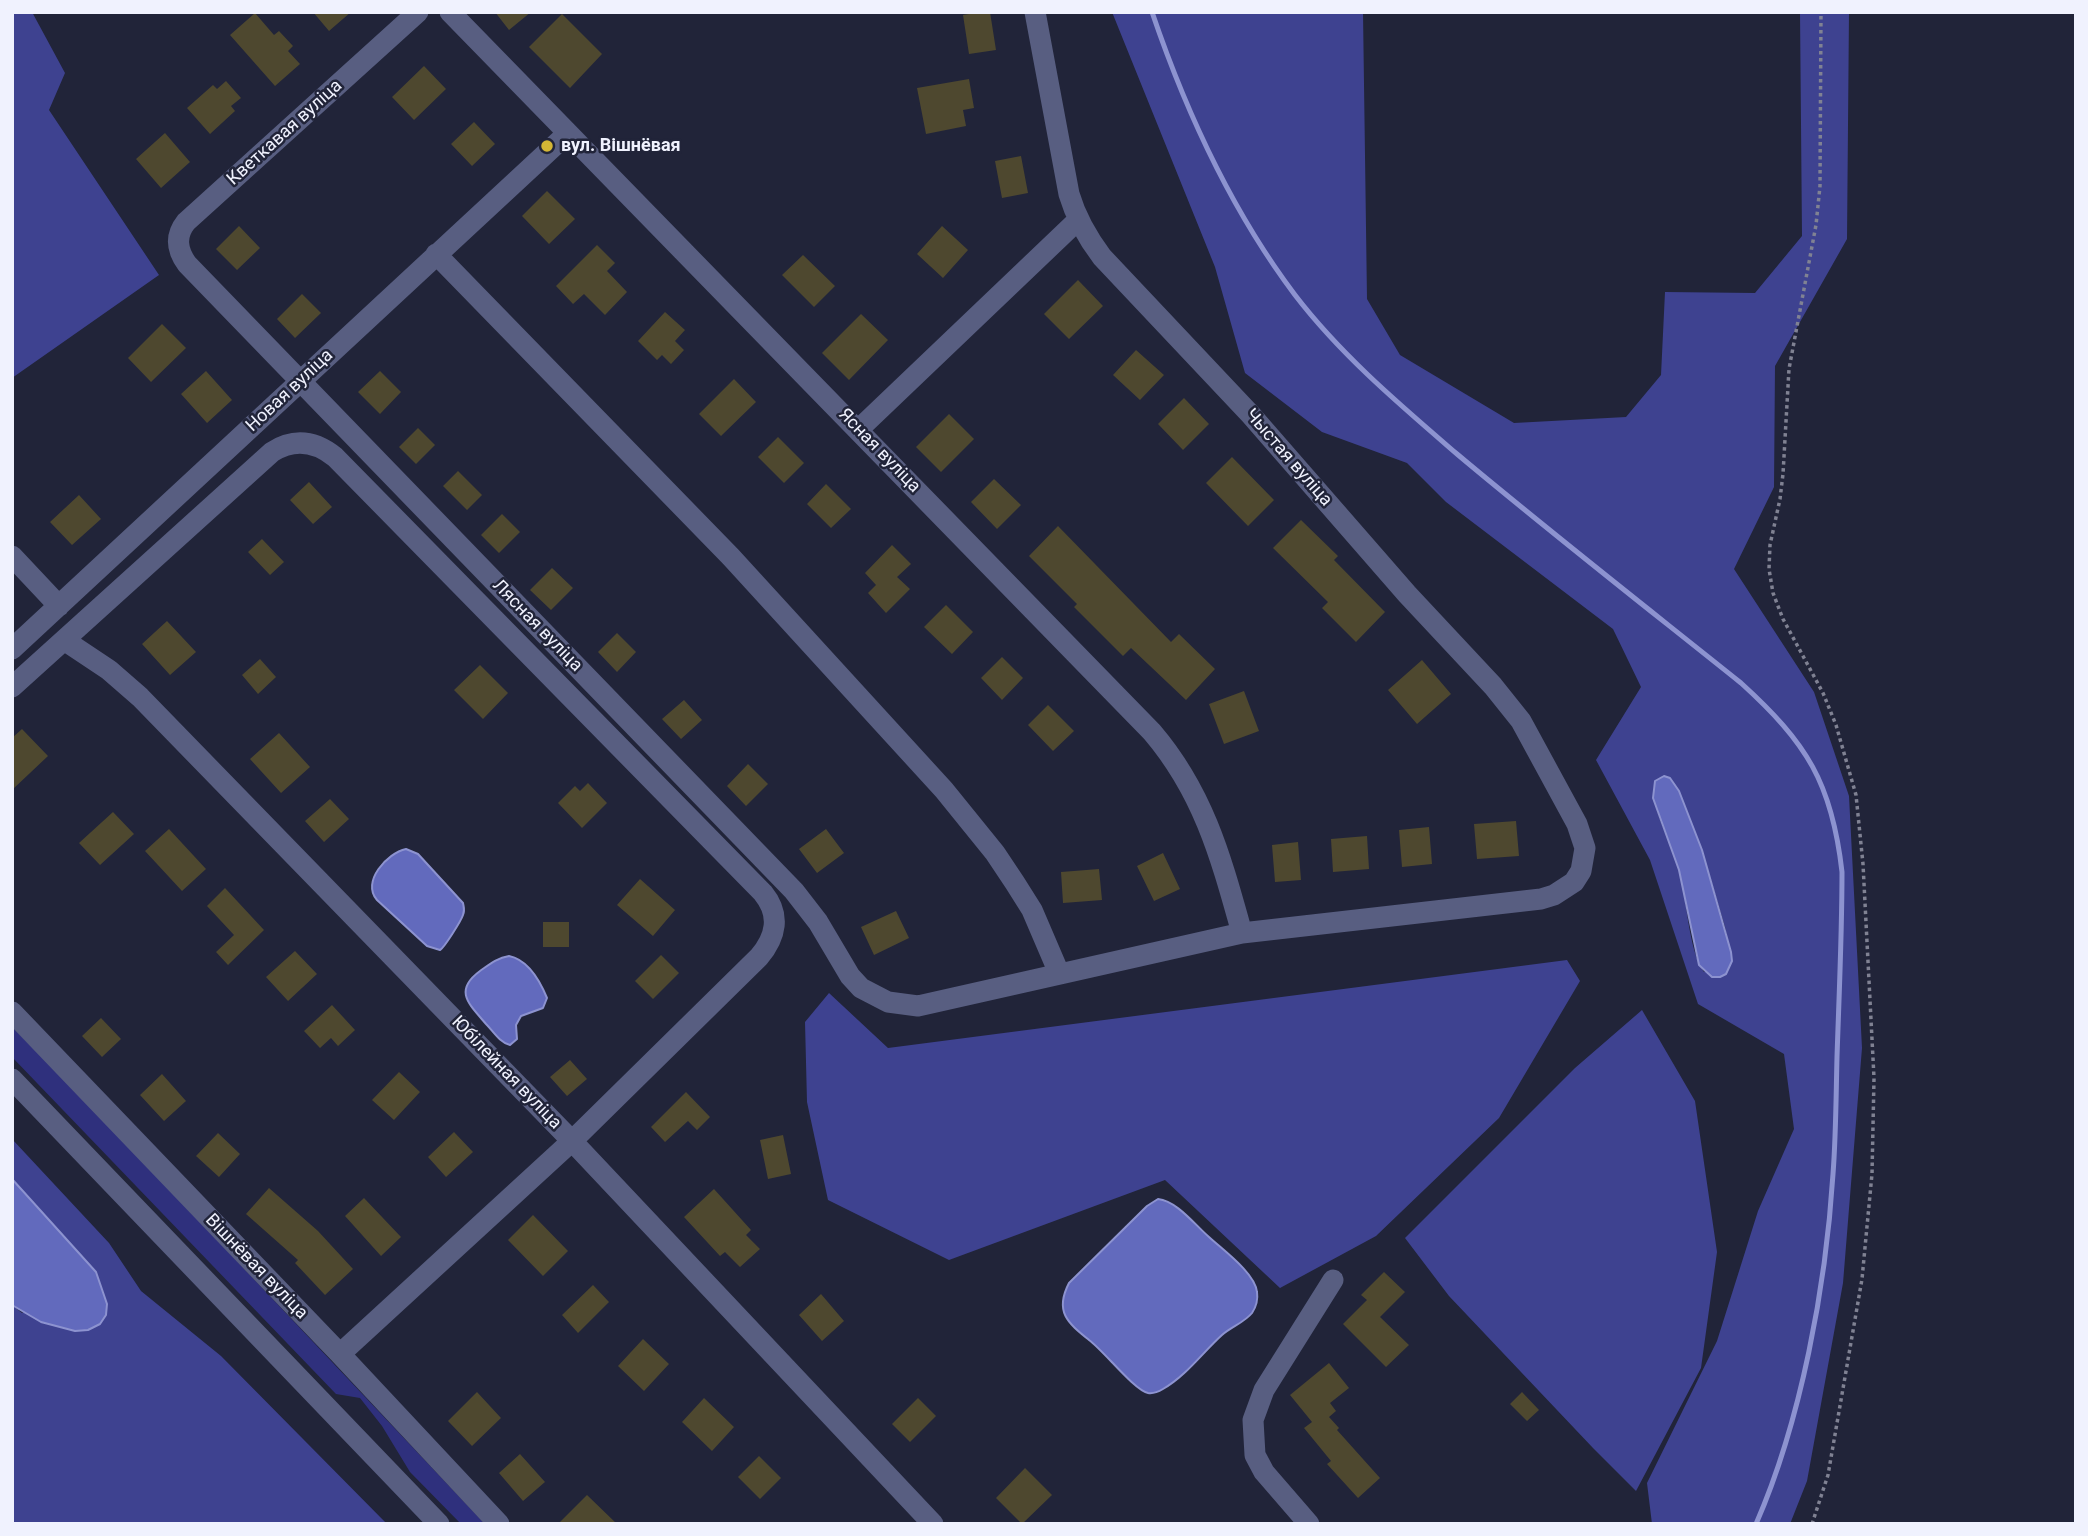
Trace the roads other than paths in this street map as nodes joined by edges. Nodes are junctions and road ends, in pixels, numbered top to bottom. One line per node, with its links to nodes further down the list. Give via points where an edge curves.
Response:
1 (418, 12): 7 (street, Кветкавая вуліца, via 186,222 178,240)
2 (450, 12): 4 (street, Ясная вуліца)
3 (1035, 12): 5 (street, Чыстая вуліца)
4 (568, 134): 6 (street, Новая вуліца); 9 (street, Ясная вуліца)
5 (1078, 220): 9 (street); 15 (street, Чыстая вуліца, via 1102,257 1251,415 1493,686 1546,763 1582,836 1584,859 1574,882 1541,899)
6 (436, 254): 8 (street, Новая вуліца); 16 (street, via 730,557 937,782 1015,883)
7 (187, 264): 8 (street, Лясная вуліца)
8 (300, 383): 11 (street, Новая вуліца); 16 (street, Лясная вуліца, via 794,891 861,988 888,1002 918,1006)
9 (858, 430): 15 (street, Ясная вуліца, via 1166,748 1208,822)
10 (12, 556): 11 (street)
11 (59, 606): 13 (street, Новая вуліца)
12 (64, 640): 14 (street); 19 (street, Юбілейная вуліца, via 140,697); 19 (street, Лясная вуліца, via 272,452 300,442 318,445 335,457 773,908 775,929 759,957)
13 (12, 649)
14 (12, 687)
15 (1242, 933): 16 (street)
16 (1059, 973)
17 (12, 1012): 21 (street, Вішнёвая вуліца)
18 (12, 1079): 22 (street)
19 (572, 1141): 21 (street, Лясная вуліца); 24 (street, Юбілейная вуліца)
20 (1333, 1280): 25 (street, via 1264,1390 1253,1420 1255,1455 1264,1472)
21 (340, 1354): 23 (street, Вішнёвая вуліца)
22 (439, 1524)
23 (499, 1524)
24 (933, 1524)
25 (1309, 1524)

